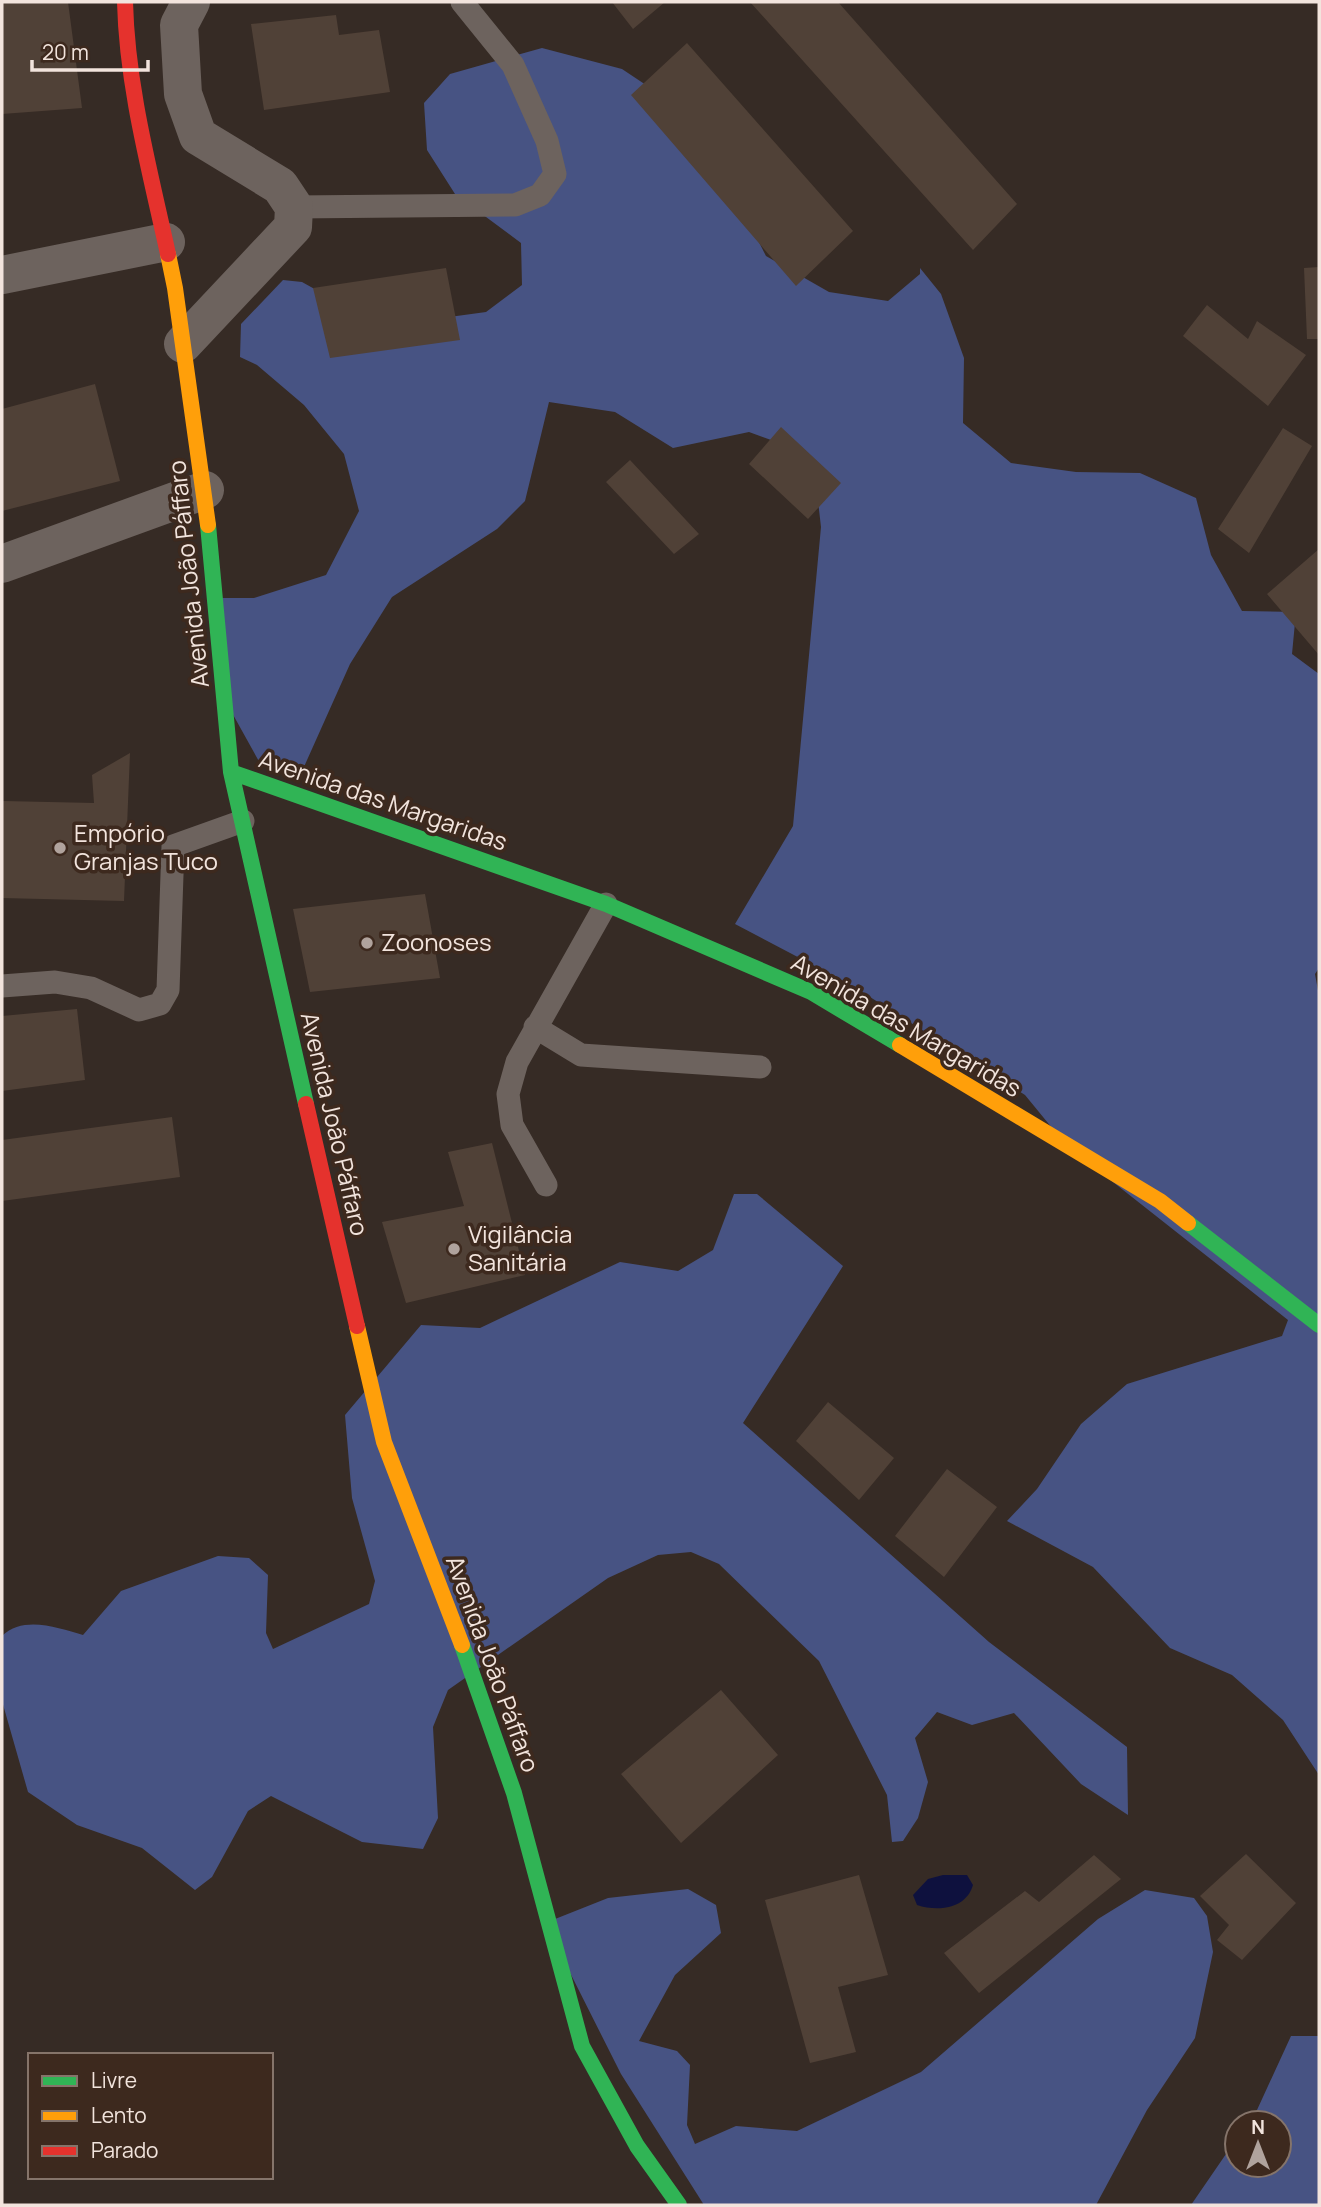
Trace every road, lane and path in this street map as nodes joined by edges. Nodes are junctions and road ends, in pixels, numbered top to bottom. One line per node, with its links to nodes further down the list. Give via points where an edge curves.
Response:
1 (125, 2): 5 (main road, Avenida João Páffaro, via 126,40 143,141)
2 (191, 2): 4 (street, via 179,25 183,94 198,136 280,186)
3 (462, 2): 4 (lane, via 513,65 547,141 555,174 540,195 515,205)
4 (294, 207): 7 (street, via 293,227)
5 (166, 242): 6 (street); 7 (main road, Avenida João Páffaro)
6 (2, 275)
7 (183, 344): 8 (main road, Avenida João Páffaro)
8 (205, 490): 9 (street); 10 (main road, Avenida João Páffaro)
9 (2, 564)
10 (231, 772): 11 (main road, Avenida João Páffaro); 12 (main road, Avenida das Margaridas)
11 (243, 821): 13 (lane, via 173,846 169,990 160,1004 139,1010 90,988 55,982); 18 (main road, Avenida João Páffaro, via 384,1442 514,1793 582,2046 637,2146)
12 (606, 904): 14 (lane); 17 (main road, Avenida das Margaridas, via 811,992 1160,1201)
13 (2, 986)
14 (535, 1027): 15 (lane, via 581,1055); 16 (lane, via 517,1062 508,1094 512,1125)
15 (760, 1067)
16 (546, 1185)
17 (1319, 1325)
18 (679, 2205)

